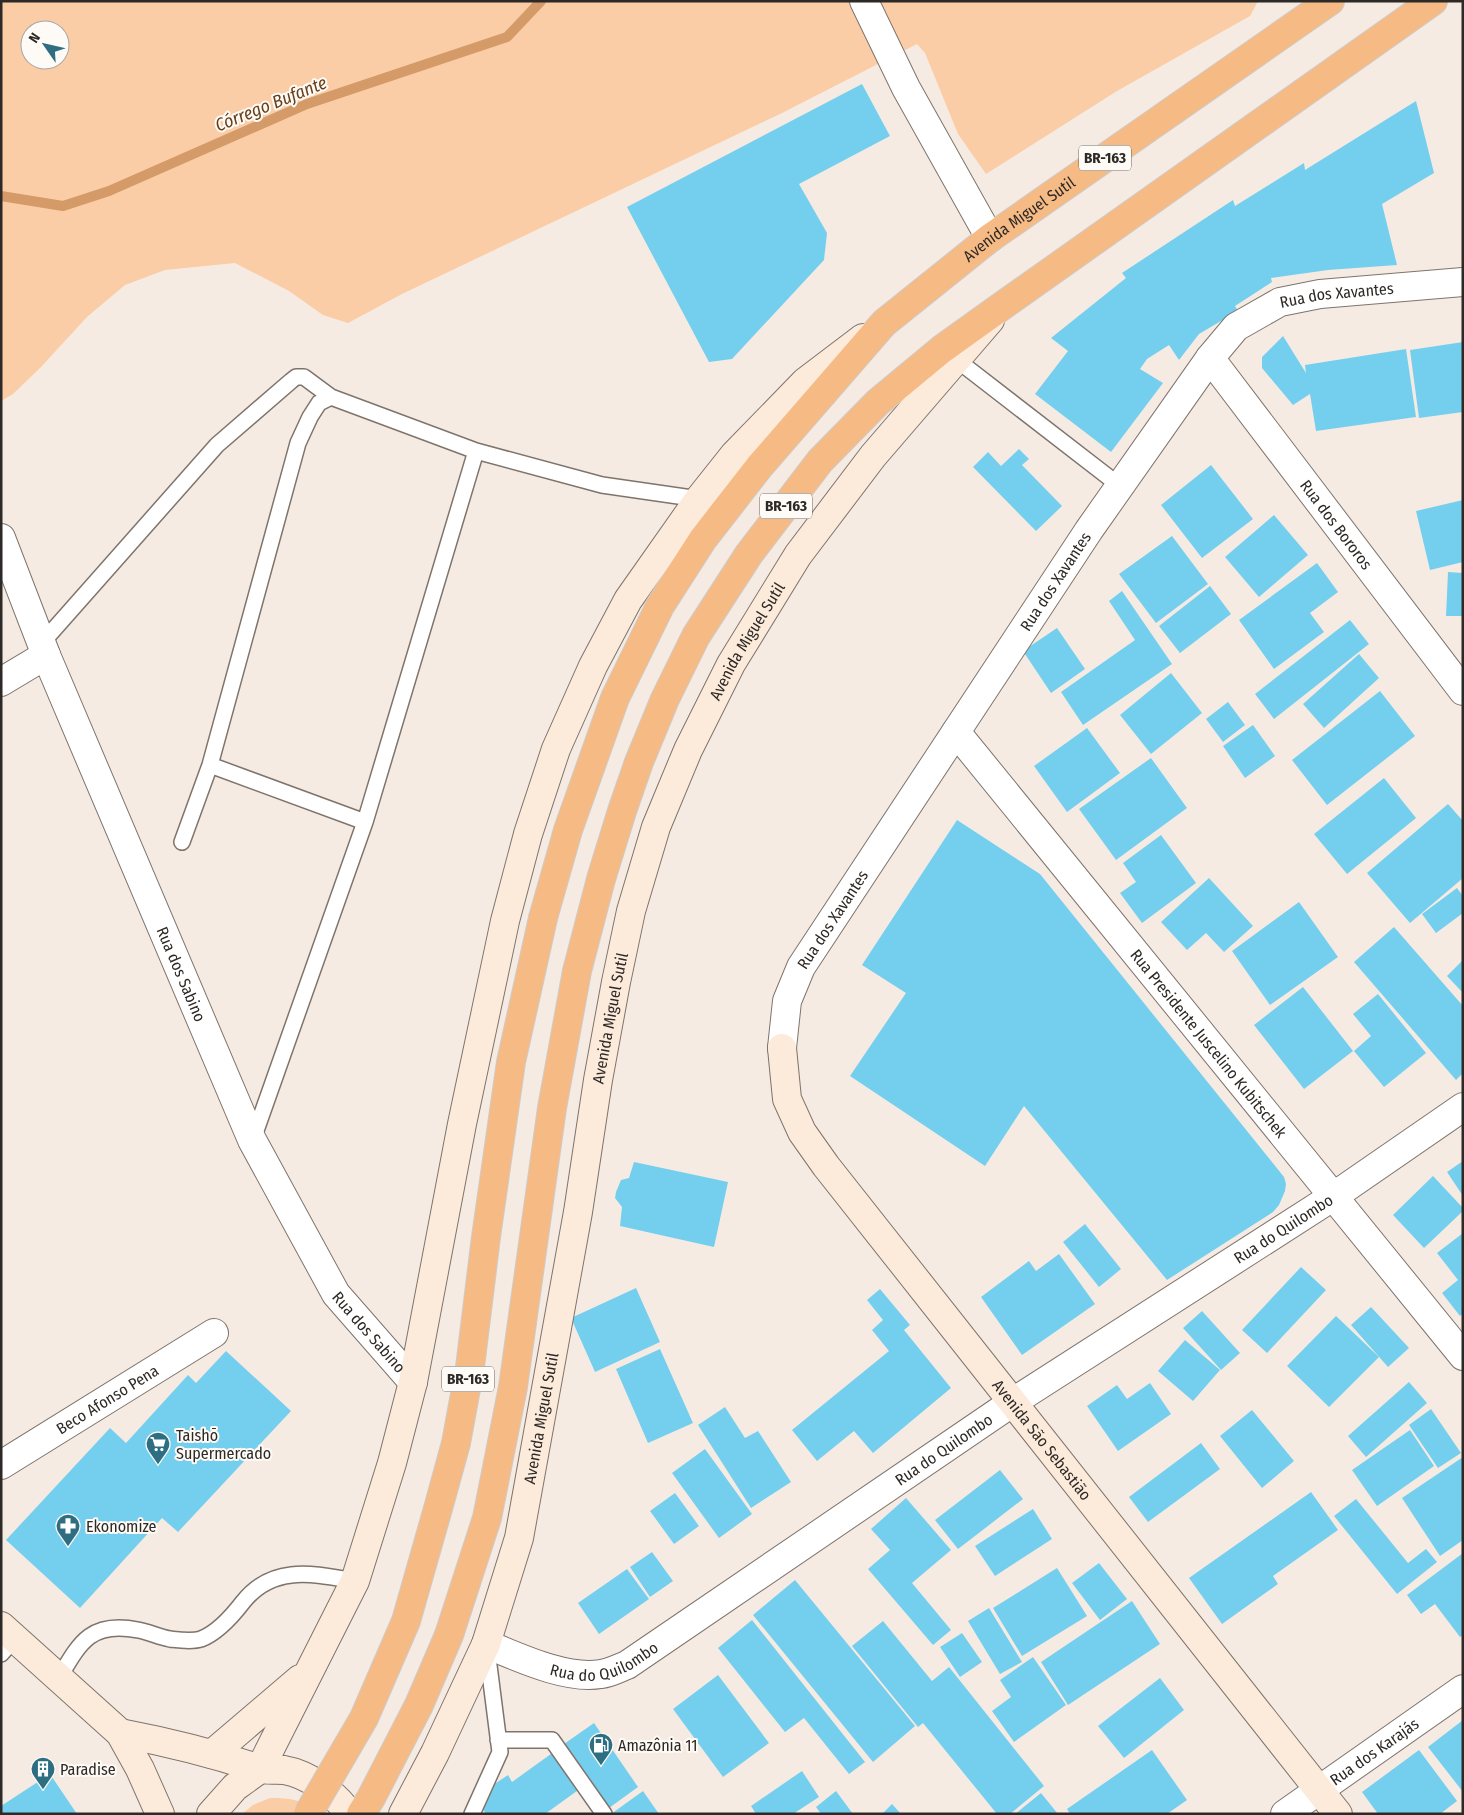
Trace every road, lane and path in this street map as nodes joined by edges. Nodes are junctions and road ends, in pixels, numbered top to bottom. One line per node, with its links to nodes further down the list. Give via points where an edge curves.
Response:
1 (864, 1): 4 (street, via 906,88)
2 (1330, 1): 4 (highway, Avenida Miguel Sutil / BR-163)
3 (1433, 1): 6 (highway, Avenida Miguel Sutil / BR-163)
4 (990, 238): 7 (highway, Avenida Miguel Sutil / BR-163)
5 (1463, 282): 8 (street, Rua dos Xavantes, via 1320,294 1280,302 1236,327)
6 (1002, 306): 9 (main road, Avenida Miguel Sutil); 46 (highway, Avenida Miguel Sutil / BR-163, via 942,349 878,402 820,460 749,554 696,636 665,699 622,811 577,971 552,1108 513,1387 487,1518 449,1636 427,1687)
7 (884, 323): 13 (main road, Avenida Miguel Sutil, via 805,382 734,455); 44 (highway, Avenida Miguel Sutil / BR-163, bridge, via 759,467 703,539 660,606 615,698 568,830 542,918 511,1062 470,1367 442,1496 406,1621 364,1718)
8 (1210, 358): 12 (street, Rua dos Xavantes); 17 (street, Rua dos Bororos)
9 (957, 360): 12 (lane); 33 (main road, Avenida Miguel Sutil, via 873,456 798,555 731,664 688,750 656,827 631,911 616,982 519,1538)
10 (332, 397): 11 (lane); 15 (lane, via 304,377 296,377 217,445); 19 (lane, via 319,403 298,443)
11 (476, 451): 13 (lane, via 602,485); 20 (lane)
12 (1120, 486): 18 (street, Rua dos Xavantes)
13 (699, 498): 28 (main road, Avenida Miguel Sutil, via 628,600 593,666 556,749 528,834 505,921 462,1124)
14 (1, 538): 15 (street, Rua dos Sabino)
15 (44, 650): 16 (street); 24 (street, Rua dos Sabino)
16 (1, 682)
17 (1463, 691)
18 (956, 732): 22 (street, Rua dos Xavantes, via 802,966 787,1002); 25 (street, Rua Presidente Juscelino Kubitschek)
19 (210, 765): 20 (lane); 21 (lane)
20 (364, 822): 24 (lane)
21 (182, 842)
22 (782, 1048): 29 (main road, Avenida São Sebastião, via 787,1099 802,1132)
23 (1463, 1107): 25 (street, Rua do Quilombo)
24 (252, 1140): 28 (street, Rua dos Sabino, via 336,1294)
25 (1334, 1196): 27 (street, Rua Presidente Juscelino Kubitschek); 29 (street, Rua do Quilombo)
26 (214, 1333): 30 (street, Beco Afonso Pena)
27 (1463, 1356)
28 (413, 1382): 31 (main road, Avenida Miguel Sutil, via 392,1463)
29 (1012, 1402): 33 (street, Rua do Quilombo, via 627,1665 601,1674 576,1674 525,1660); 41 (main road, Avenida São Sebastião)
30 (1, 1465)
31 (355, 1581): 34 (main road, Avenida Miguel Sutil); 35 (lane, via 315,1574 271,1579 248,1596 228,1621 200,1639 180,1640 120,1628 98,1630 80,1644)
32 (6, 1639): 35 (main road)
33 (486, 1644): 38 (lane); 47 (main road, Avenida Miguel Sutil)
34 (308, 1672): 39 (main road); 40 (main road, Avenida Miguel Sutil)
35 (60, 1678): 37 (main road)
36 (1463, 1689): 41 (street, Rua dos Karajás)
37 (120, 1733): 39 (main road); 42 (main road)
38 (498, 1740): 48 (lane, via 500,1752); 49 (lane, via 552,1740)
39 (212, 1754): 40 (main road)
40 (260, 1769): 43 (main road, Avenida Miguel Sutil, via 235,1787); 45 (main road, via 285,1770 313,1781 329,1792)
41 (1320, 1790): 50 (street, Rua dos Karajás); 51 (main road, Avenida São Sebastião)
42 (160, 1814)
43 (211, 1814)
44 (308, 1814)
45 (349, 1814)
46 (361, 1814)
47 (403, 1814)
48 (472, 1814)
49 (604, 1814)
50 (1285, 1814)
51 (1338, 1814)

